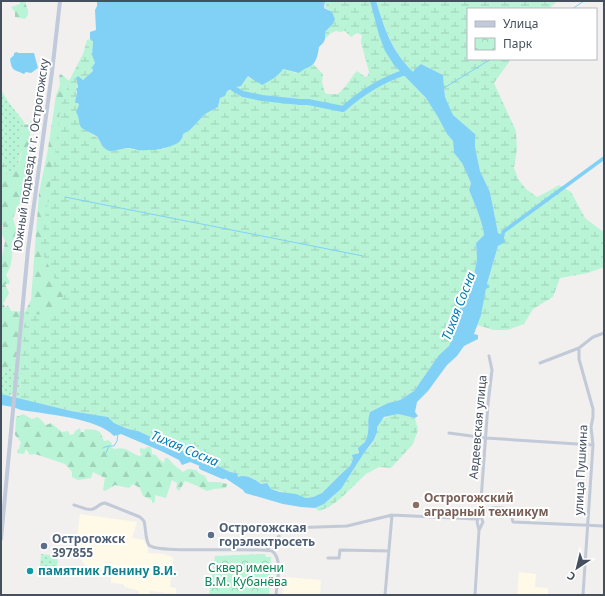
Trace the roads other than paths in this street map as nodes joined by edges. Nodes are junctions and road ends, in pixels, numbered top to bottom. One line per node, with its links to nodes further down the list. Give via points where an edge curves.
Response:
1 (60, 1): 9 (main road, Южный подъезд к г. Острогожску, via 29,242)
2 (604, 333): 3 (street, via 593,337)
3 (579, 348): 5 (street); 8 (street, улица Пушкина, via 579,359 593,409)
4 (489, 356): 7 (street, Авдеевская улица, via 492,370)
5 (540, 363)
6 (449, 433): 7 (street)
7 (486, 438): 8 (street); 11 (street, Авдеевская улица)
8 (593, 445): 13 (street, улица Пушкина)
9 (3, 501): 17 (main road, Южный подъезд к г. Острогожску)
10 (74, 505): 18 (street, via 94,509 105,502 140,517 144,521 148,543 152,547)
11 (480, 514): 12 (street, via 475,520); 13 (street, via 488,508 508,509 513,522); 23 (street, Авдеевская улица)
12 (392, 515): 15 (street, via 347,526); 19 (street)
13 (588, 526): 14 (street); 24 (street, улица Пушкина)
14 (604, 526)
15 (289, 528)
16 (279, 536): 18 (street)
17 (1, 539)
18 (267, 550): 21 (street, via 274,552 279,562)
19 (389, 551): 20 (street, via 340,550 339,558); 22 (street)
20 (328, 558)
21 (276, 595)
22 (385, 595)
23 (475, 595)
24 (583, 595)

